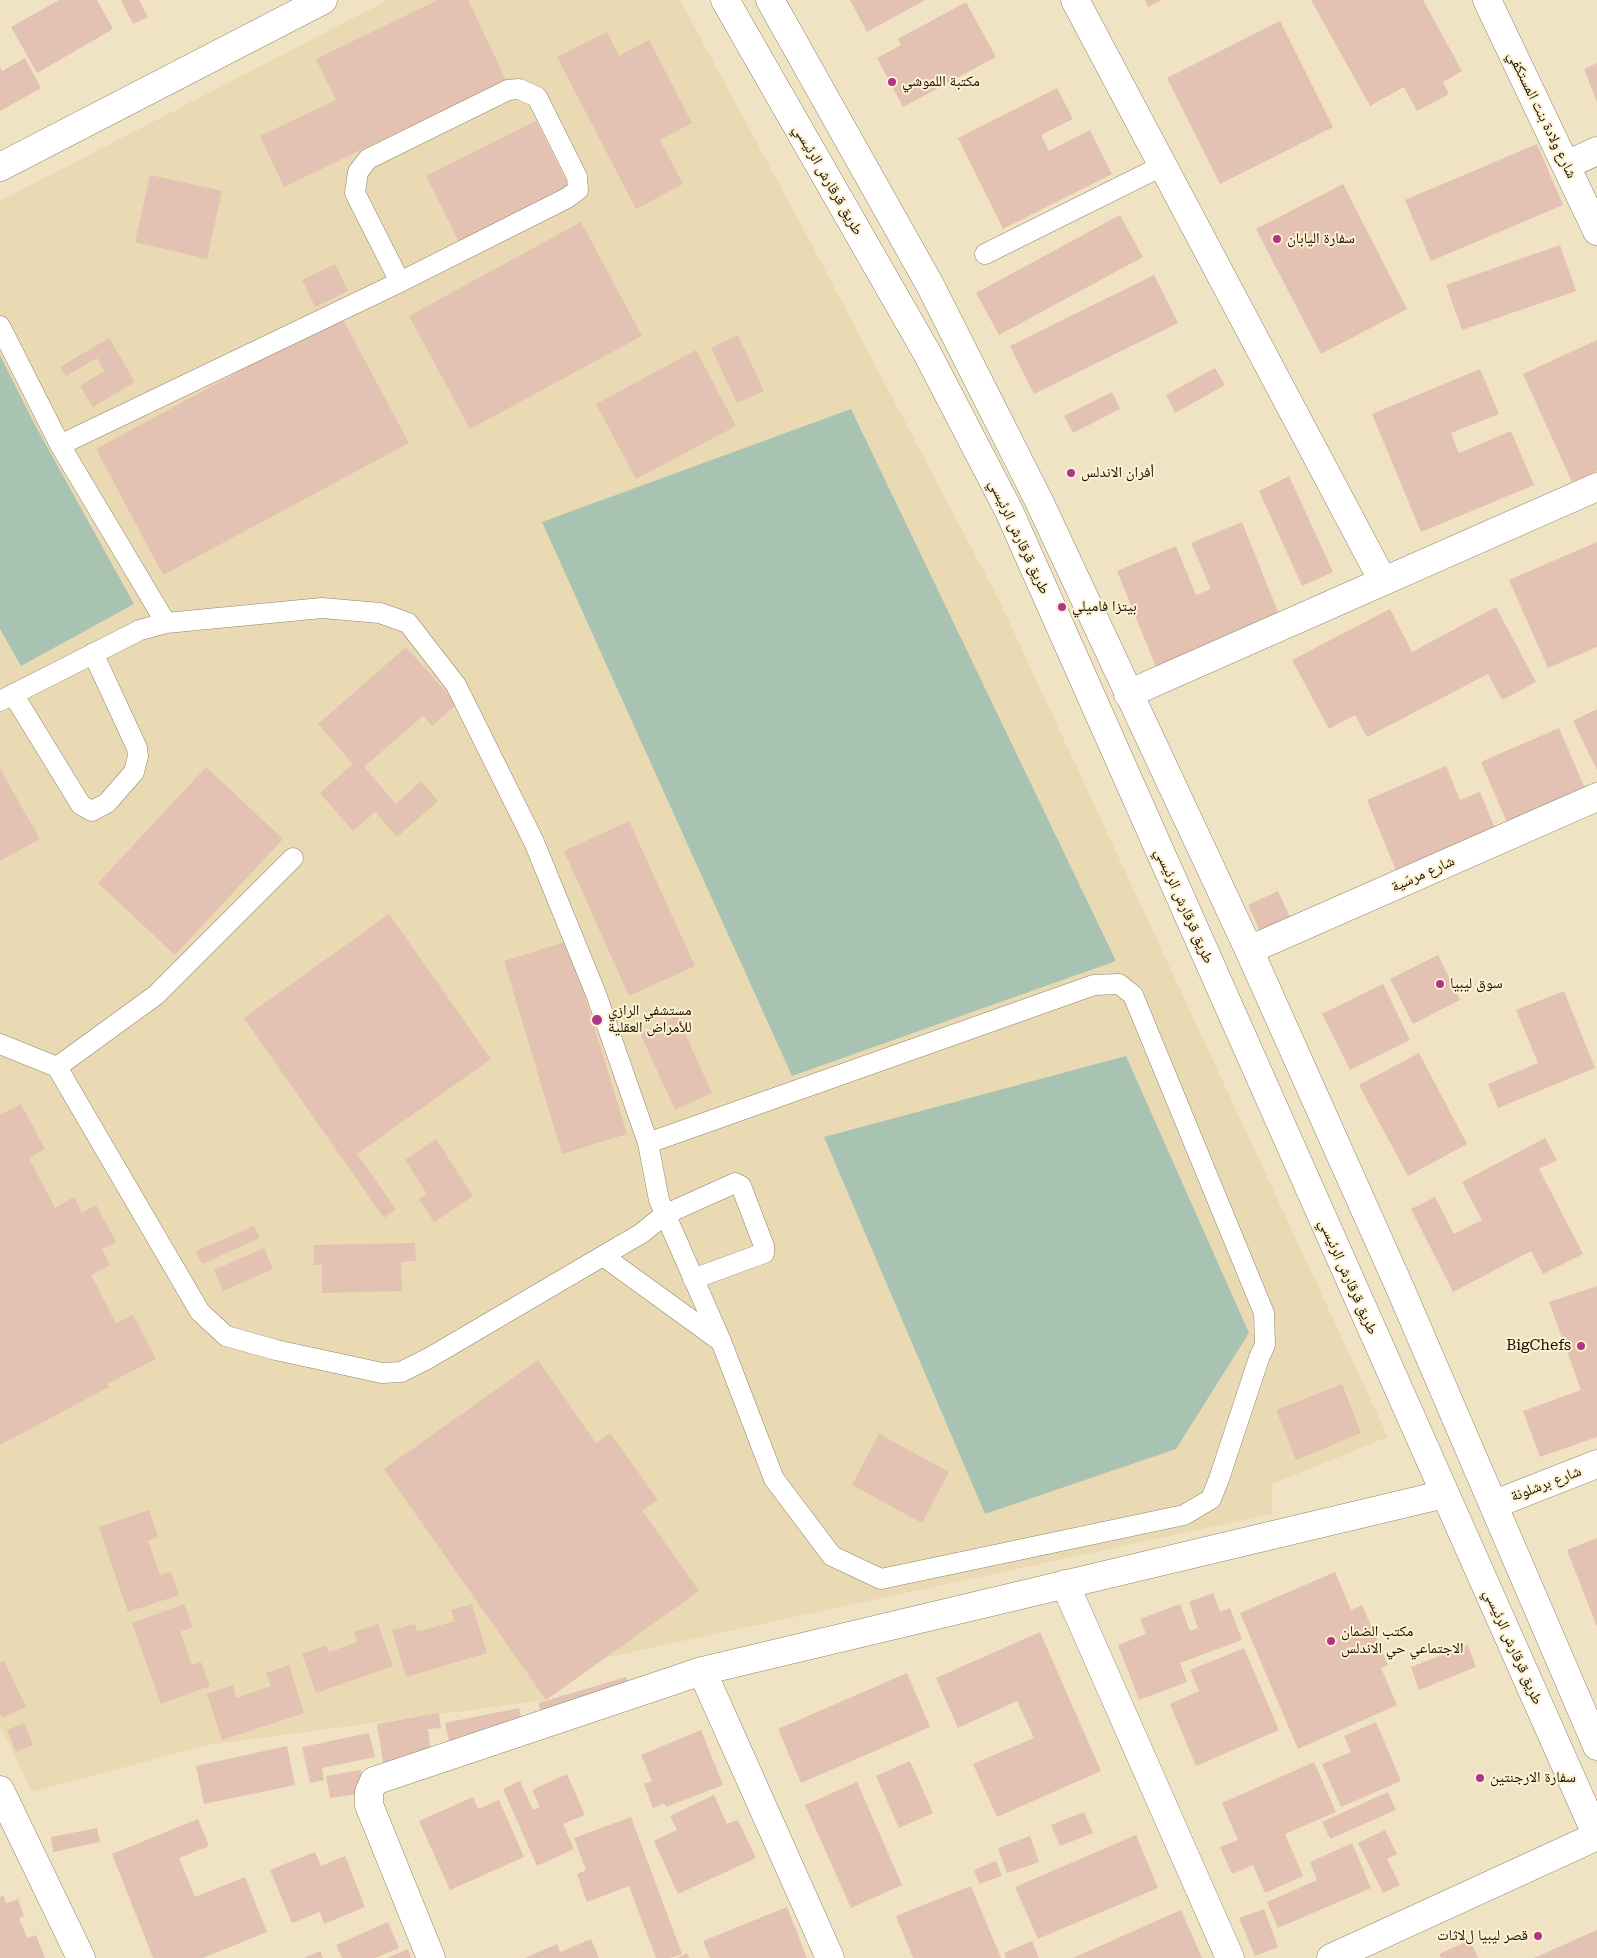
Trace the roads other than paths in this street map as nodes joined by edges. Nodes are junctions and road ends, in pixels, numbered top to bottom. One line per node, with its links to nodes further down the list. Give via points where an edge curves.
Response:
1 (323, 0): 6 (street)
2 (725, 0): 33 (street, طريق قرقارش الرئيسي, via 927,353 1009,511)
3 (770, 0): 20 (street, via 930,285 1027,476)
4 (1075, 0): 9 (street)
5 (1487, 0): 8 (street, شارع ولادة بنت المستكفي)
6 (287, 8): 10 (street)
7 (1597, 151): 8 (street)
8 (1566, 165): 11 (street, شارع ولادة بنت المستكفي)
9 (1162, 166): 12 (lane); 17 (street)
10 (0, 167)
11 (1597, 230)
12 (985, 254)
13 (400, 282): 13 (lane, via 578,190 577,176 537,97 519,89 508,90 368,159 358,172 355,193); 15 (lane)
14 (0, 326): 15 (lane)
15 (60, 445): 18 (lane)
16 (1597, 487): 17 (street)
17 (1383, 581): 20 (street)
18 (166, 623): 19 (lane, via 140,630); 27 (lane, via 322,608 380,613 408,623 456,685 534,842 596,994)
19 (93, 653): 21 (lane); 21 (lane, via 138,756 134,772 107,803 92,811 81,805)
20 (1128, 694): 24 (street)
21 (6, 698)
22 (1597, 798): 24 (street, شارع مرسّية)
23 (293, 858): 26 (lane, via 156,995)
24 (1249, 950): 34 (street)
25 (0, 1044): 26 (lane)
26 (57, 1067): 29 (lane, via 200,1312 226,1336 382,1373 401,1372)
27 (648, 1143): 28 (lane); 31 (lane, via 1094,985 1119,984 1133,995 1264,1312 1265,1345 1211,1499 1184,1515 881,1579 832,1556 774,1478)
28 (664, 1215): 29 (lane, via 642,1233); 30 (lane); 30 (lane, via 735,1183 741,1186 764,1246 764,1254)
29 (603, 1256): 31 (lane)
30 (693, 1279): 31 (lane)
31 (721, 1341)
32 (1597, 1464): 34 (street, شارع برشلونة)
33 (1445, 1494): 35 (street); 39 (street, طريق قرقارش الرئيسي)
34 (1495, 1504): 37 (street)
35 (1065, 1584): 36 (street); 43 (street)
36 (702, 1671): 41 (street, via 374,1781 369,1792 369,1805); 42 (street)
37 (1597, 1746)
38 (0, 1790): 40 (street)
39 (1597, 1836): 44 (street)
40 (81, 1958)
41 (431, 1958)
42 (830, 1958)
43 (1230, 1958)
44 (1331, 1958)

